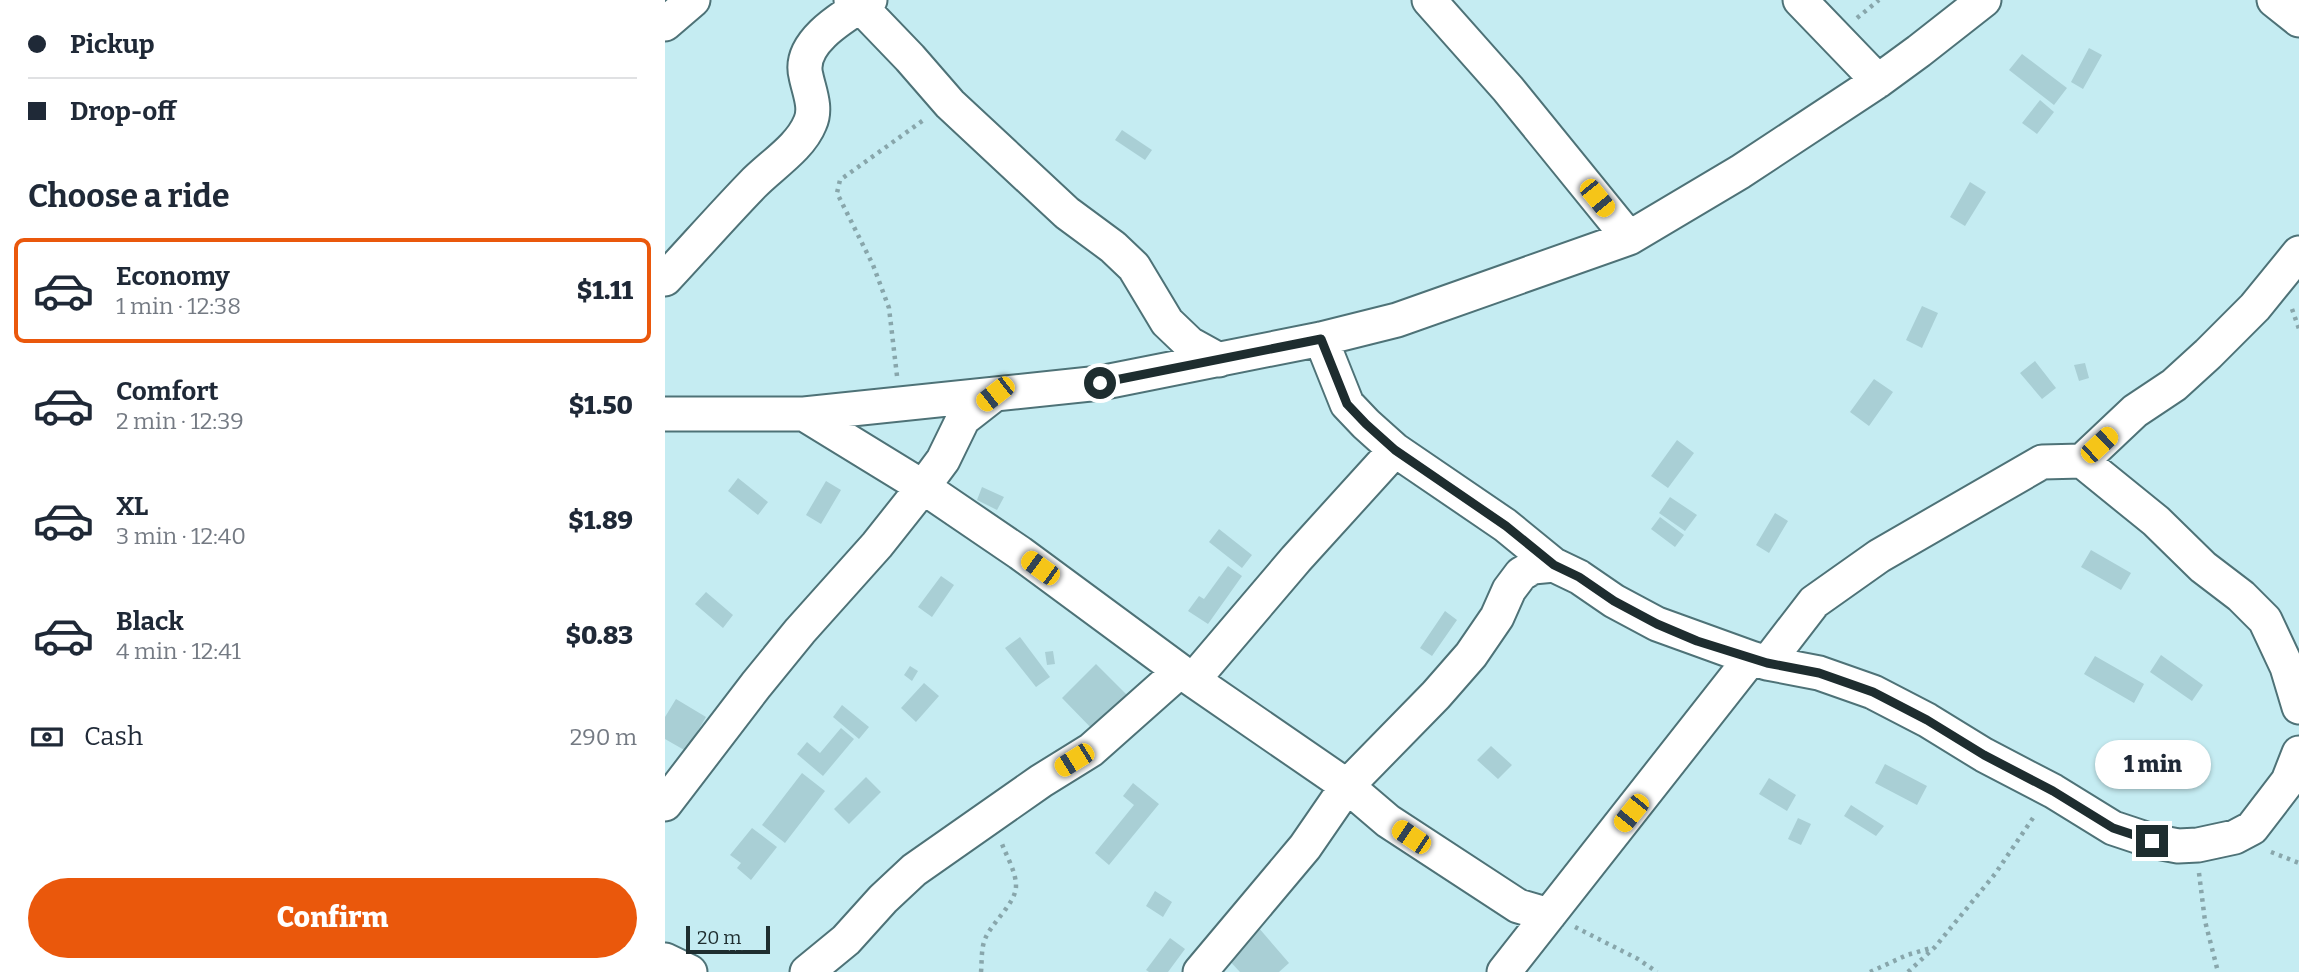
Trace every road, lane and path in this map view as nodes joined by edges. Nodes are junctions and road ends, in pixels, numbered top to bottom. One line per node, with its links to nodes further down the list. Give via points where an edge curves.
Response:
1 (693, 0): 8 (street)
2 (1429, 0): 11 (street)
3 (1800, 0): 9 (street)
4 (1984, 0): 9 (street)
5 (2274, 0): 7 (street)
6 (860, 2): 10 (street); 13 (street, via 816,41 805,57 813,108 810,123 794,146)
7 (2299, 20)
8 (665, 24)
9 (1878, 81): 11 (street)
10 (950, 104): 15 (street, via 1067,213 1113,247 1134,267 1167,321 1190,344); 17 (path, via 840,180 837,193 889,308)
11 (1629, 239): 14 (street, via 1397,320)
12 (2299, 253): 21 (street, via 2208,354 2174,385 2135,411)
13 (665, 279)
14 (1321, 339): 15 (street); 20 (street, via 1347,404)
15 (1219, 360): 16 (street, via 1100,383)
16 (995, 394): 17 (street); 22 (street, via 963,419 943,460)
17 (900, 404): 19 (street)
18 (665, 414): 19 (street)
19 (804, 414): 22 (street)
20 (1395, 450): 23 (street); 25 (street)
21 (2082, 461): 24 (street, via 2042,462 1879,556 1814,602); 26 (street, via 2265,620)
22 (923, 487): 25 (street); 30 (street, via 756,685)
23 (1554, 565): 24 (street, via 1657,624); 28 (street, via 1533,567 1521,574 1471,655)
24 (1759, 661): 29 (street, via 1819,673 1873,692); 33 (street)
25 (1186, 675): 28 (street); 31 (street, via 1091,750)
26 (2299, 707)
27 (2299, 753): 32 (street, via 2288,781 2252,828)
28 (1347, 786): 33 (street, via 1388,821 1485,886 1518,906); 39 (street, via 1305,847)
29 (2053, 791): 32 (street, via 2113,828 2152,841); 34 (path, via 1995,874)
30 (665, 804)
31 (987, 819): 37 (street, via 914,870 846,940); 38 (path, via 1002,843 1016,889 985,938)
32 (2198, 845): 44 (path, via 2205,921)
33 (1549, 915): 40 (street); 41 (path)
34 (1935, 947): 42 (path); 43 (path)
35 (665, 960): 36 (street)
36 (690, 972)
37 (807, 972)
38 (981, 972)
39 (1200, 972)
40 (1504, 972)
41 (1657, 972)
42 (1870, 972)
43 (1908, 972)
44 (2217, 972)

